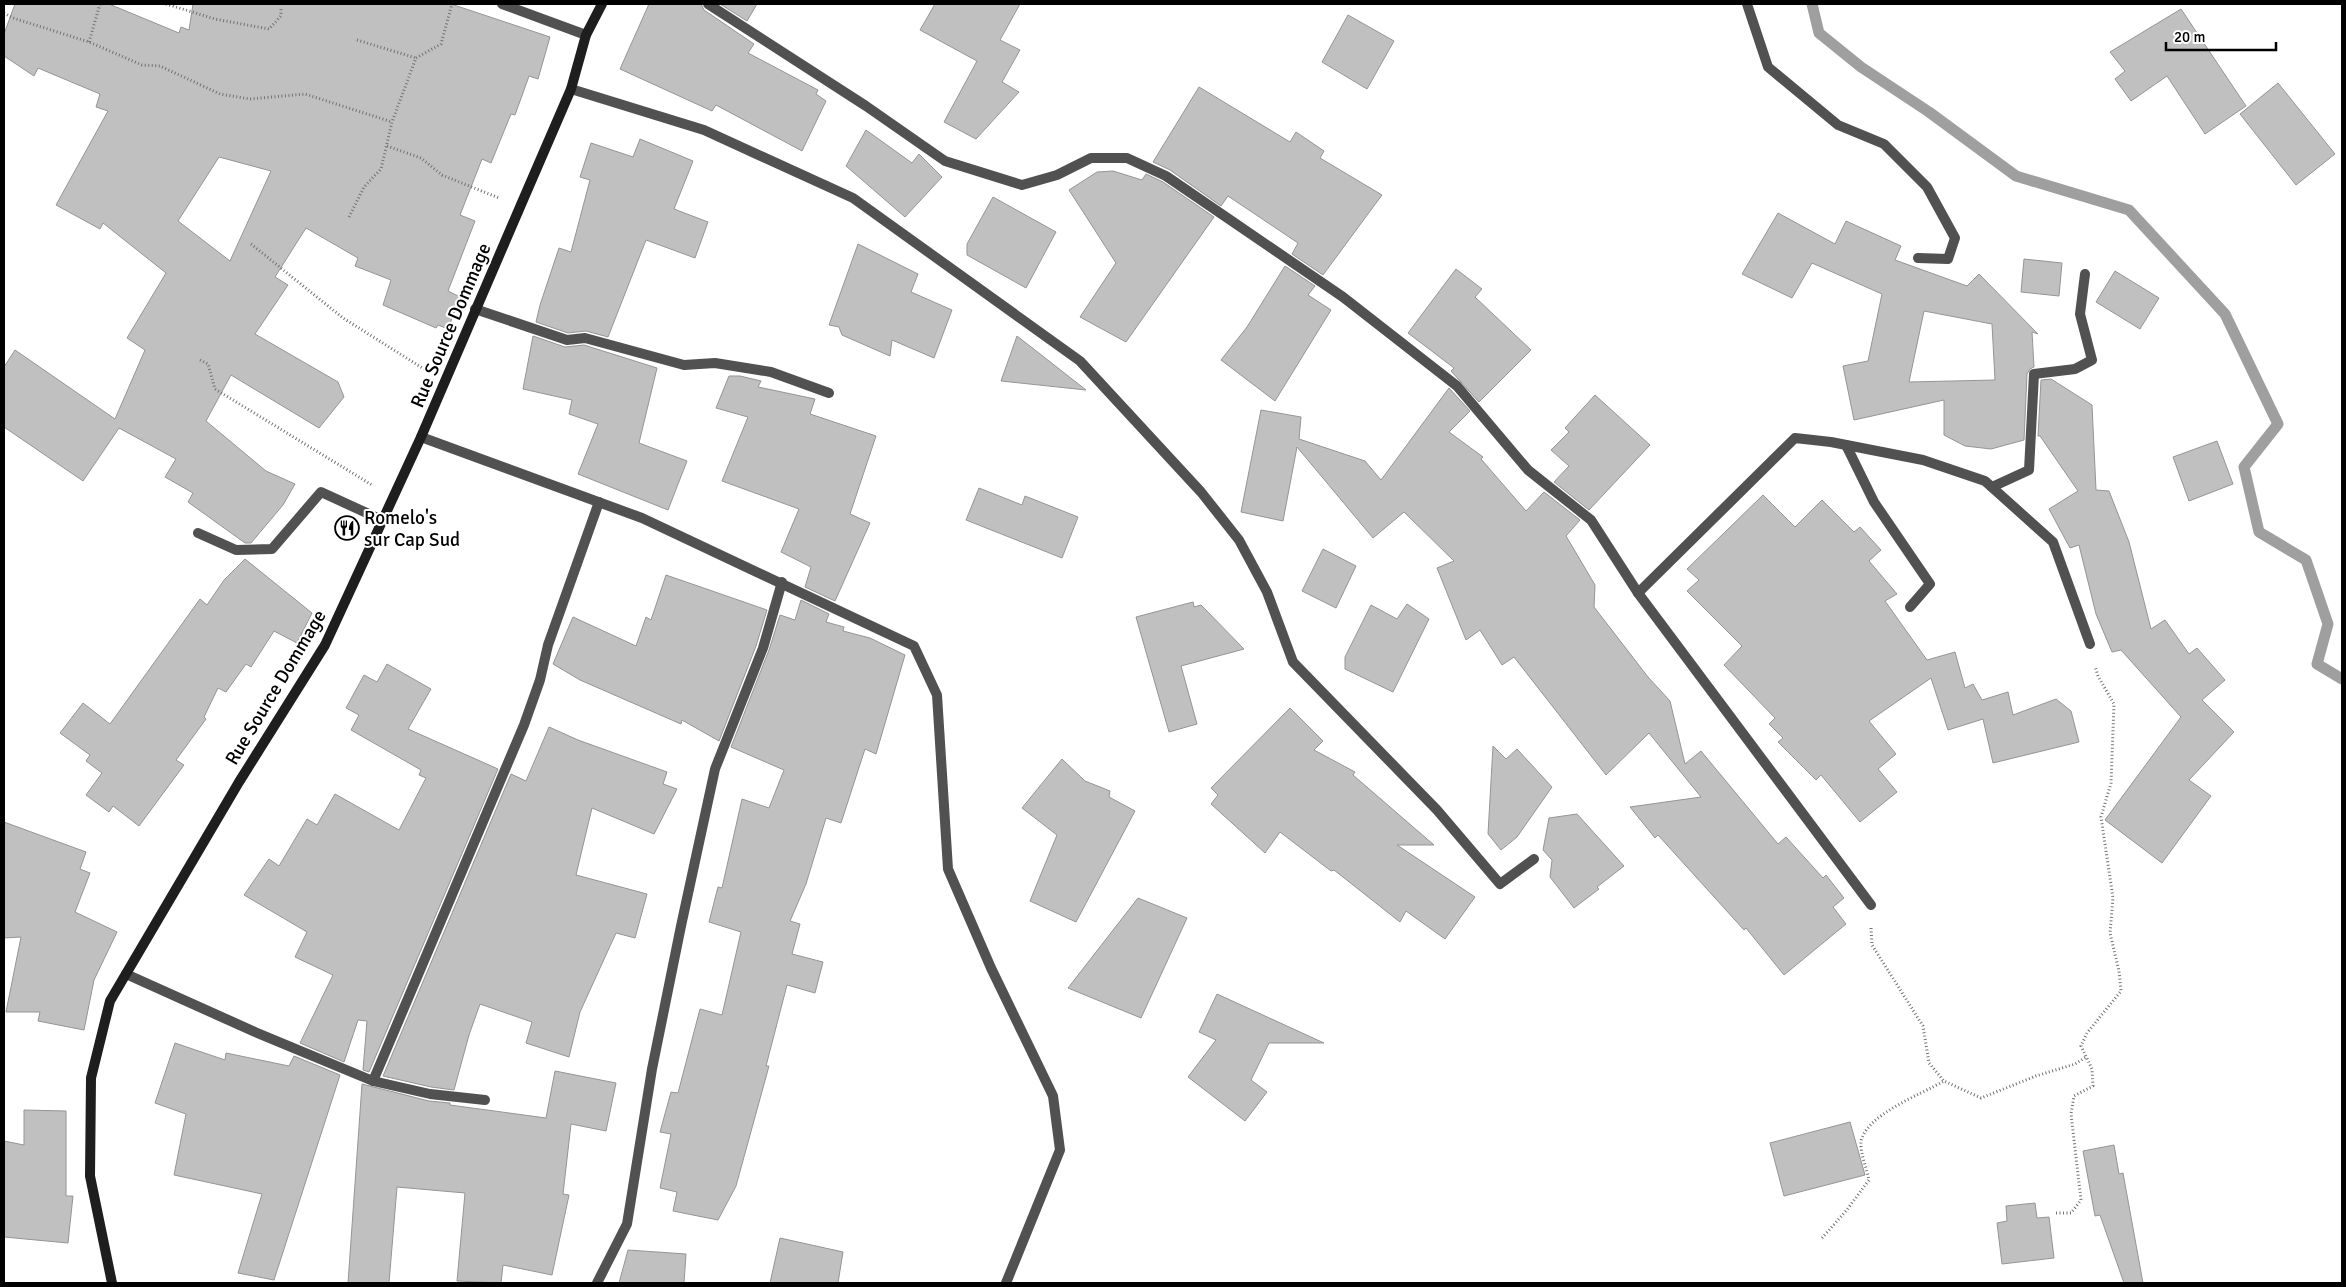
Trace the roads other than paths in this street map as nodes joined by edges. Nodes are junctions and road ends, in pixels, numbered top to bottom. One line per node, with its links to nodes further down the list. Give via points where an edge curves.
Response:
1 (502, 4): 5 (street)
2 (602, 4): 5 (main road, Rue Source Dommage)
3 (708, 4): 18 (street, via 945,161 1022,185 1057,175 1091,158 1127,158 1166,176 1343,297 1458,386 1528,470 1590,520)
4 (1747, 4): 7 (street, via 1768,67 1838,125 1884,144 1927,188 1955,238 1948,259)
5 (586, 35): 6 (main road, Rue Source Dommage)
6 (571, 89): 9 (main road, Rue Source Dommage); 21 (street, via 704,130 853,198 1080,361 1201,492 1239,540 1267,592 1293,662 1437,810 1500,884)
7 (1918, 258)
8 (2085, 274): 13 (street, via 2080,314 2092,360 2075,369 2034,374 2029,470)
9 (476, 309): 10 (street, via 567,340 585,338 684,366 715,363 771,372); 11 (main road, Rue Source Dommage)
10 (830, 393)
11 (420, 437): 14 (street); 15 (main road, Rue Source Dommage)
12 (1846, 445): 13 (street, via 1923,460 1985,481); 18 (street, via 1795,438); 19 (street, via 1874,502 1930,584)
13 (1992, 487): 20 (street, via 2053,542)
14 (599, 502): 17 (street, via 642,518); 24 (street, via 548,645 524,725)
15 (382, 520): 16 (street, via 321,492 272,549 236,550); 23 (main road, Rue Source Dommage, via 325,645 239,782)
16 (198, 533)
17 (782, 582): 27 (street, via 763,648 715,769 652,1069 627,1224); 28 (street, via 914,646 938,695 948,869 991,968 1053,1096 1060,1150)
18 (1638, 593): 22 (street)
19 (1910, 608)
20 (2090, 644)
21 (1534, 859)
22 (1871, 905)
23 (126, 974): 24 (street); 26 (main road, Rue Source Dommage, via 110,1001 91,1078 90,1176)
24 (373, 1081): 25 (street, via 430,1094)
25 (485, 1100)
26 (112, 1283)
27 (597, 1283)
28 (1006, 1283)

